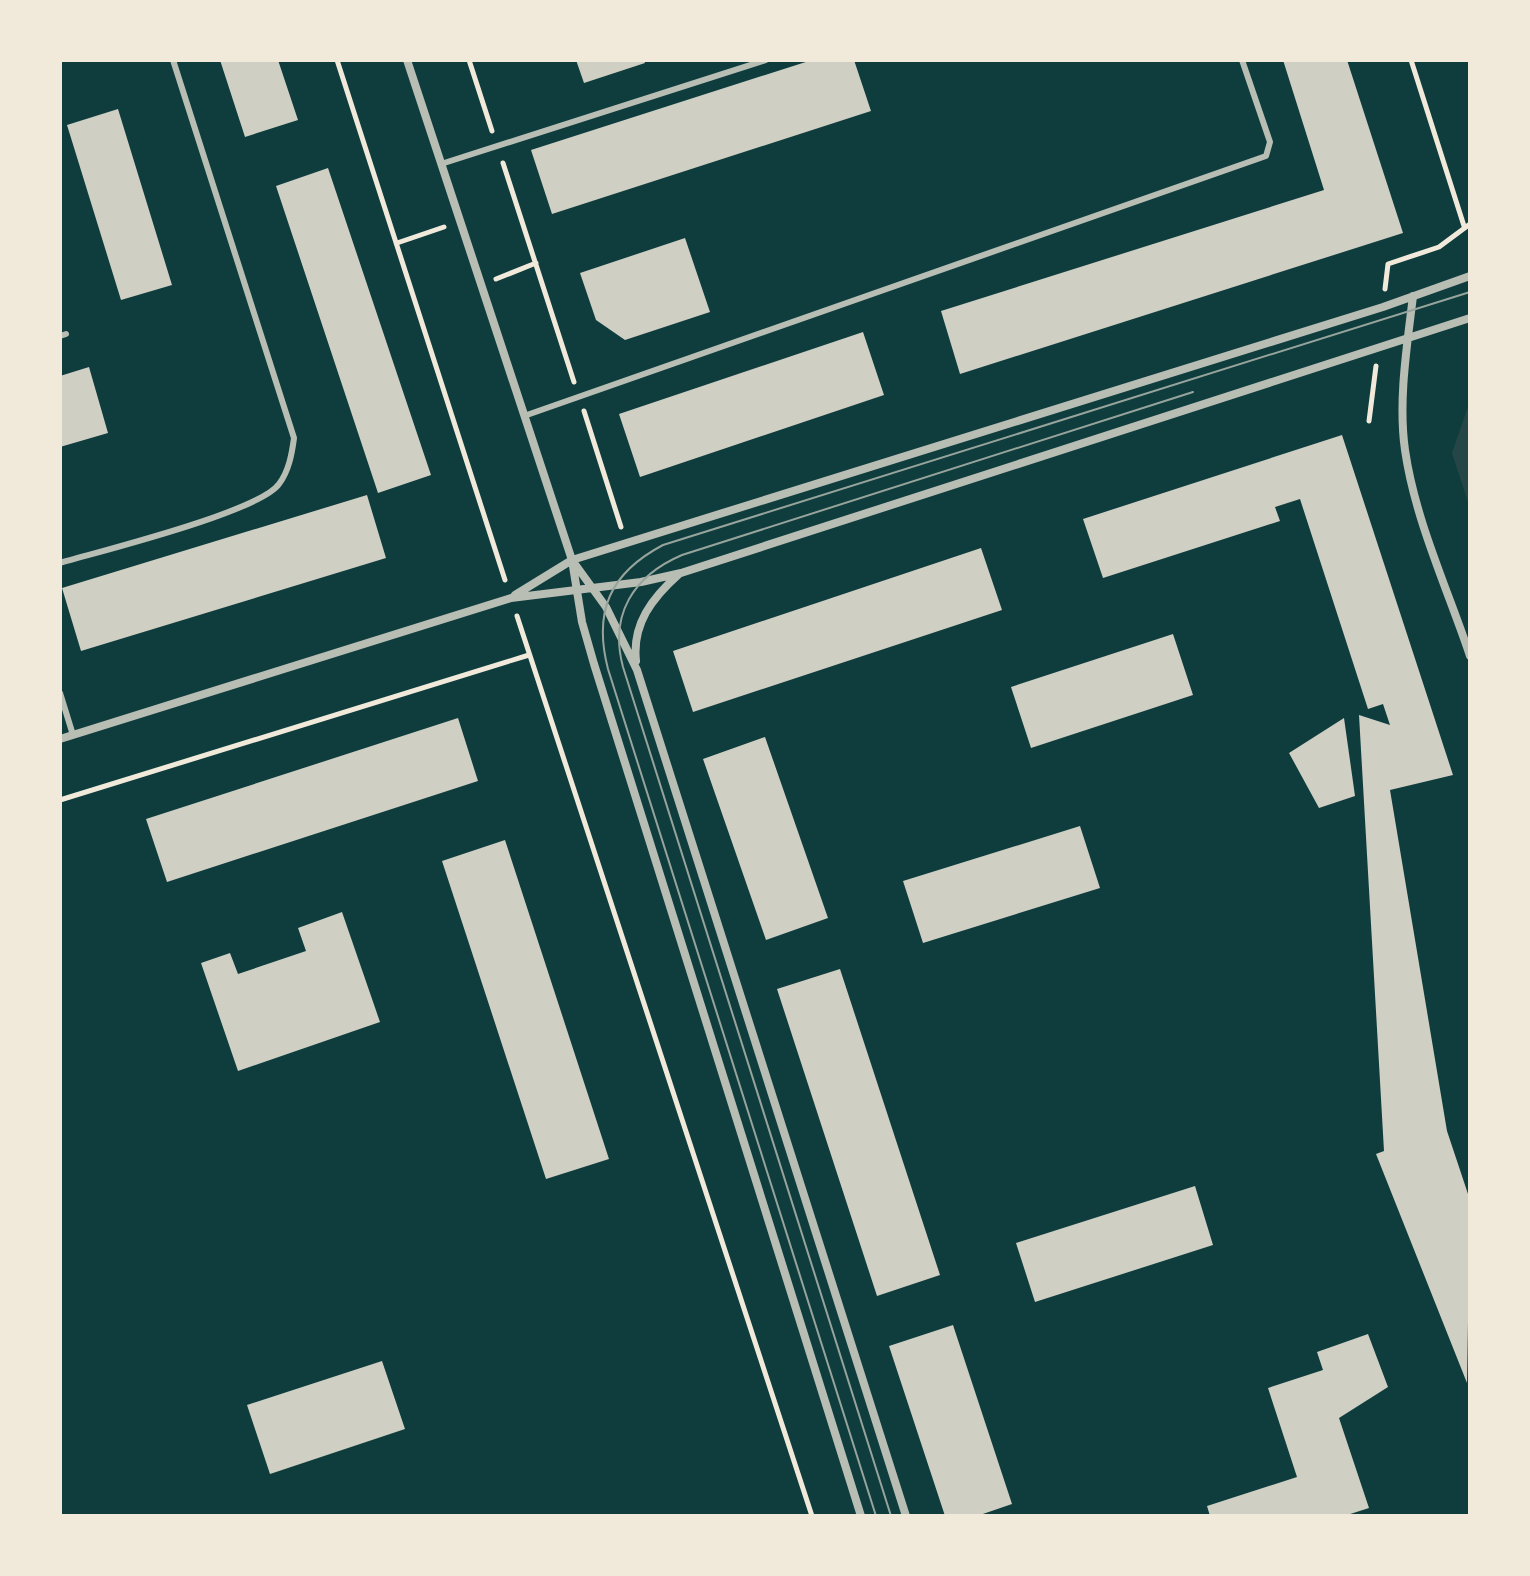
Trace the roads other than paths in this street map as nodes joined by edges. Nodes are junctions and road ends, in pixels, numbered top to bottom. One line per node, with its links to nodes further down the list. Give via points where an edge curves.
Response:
1 (173, 60): 12 (lane, via 294,438 291,460 280,484 250,505)
2 (407, 60): 5 (street)
3 (766, 60): 5 (lane)
4 (1242, 60): 10 (lane, via 1270,142 1266,156)
5 (441, 164): 10 (street)
6 (1470, 276): 7 (street)
7 (1413, 296): 9 (street); 11 (street)
8 (1470, 318): 9 (street)
9 (1408, 338): 13 (street); 17 (street, via 1405,449)
10 (524, 416): 11 (street)
11 (572, 560): 14 (street); 15 (street); 16 (street)
12 (60, 563)
13 (681, 573): 14 (street); 18 (street, via 652,599 635,649)
14 (593, 588): 15 (street); 18 (street)
15 (576, 590): 16 (street); 22 (street, via 598,679)
16 (511, 598): 20 (street)
17 (1470, 656)
18 (637, 670): 23 (street)
19 (60, 693): 20 (lane)
20 (73, 735): 21 (street)
21 (60, 739)
22 (861, 1516)
23 (906, 1516)

